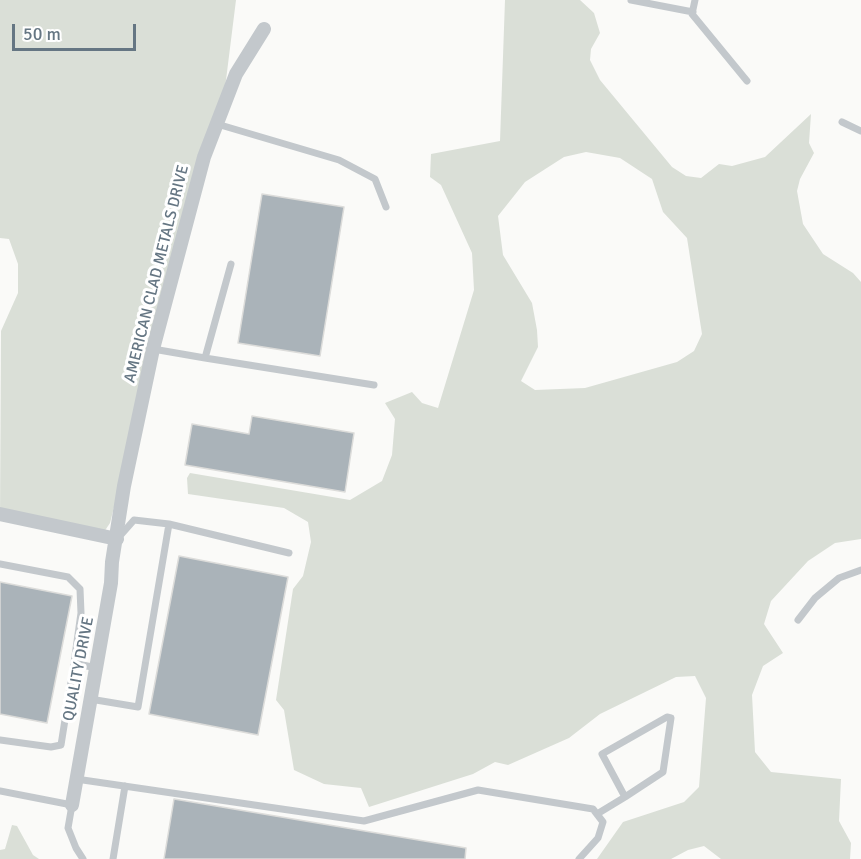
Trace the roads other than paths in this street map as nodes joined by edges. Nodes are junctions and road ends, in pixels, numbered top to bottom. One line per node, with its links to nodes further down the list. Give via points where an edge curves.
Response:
1 (631, 0): 3 (lane)
2 (695, 0): 3 (lane)
3 (693, 12): 5 (lane)
4 (264, 29): 7 (street, AMERICAN CLAD METALS DRIVE, via 236,74)
5 (747, 81)
6 (842, 122): 8 (lane)
7 (217, 124): 9 (lane, via 339,160 375,179); 11 (street, AMERICAN CLAD METALS DRIVE, via 204,157)
8 (861, 131)
9 (386, 207)
10 (231, 264): 12 (lane)
11 (153, 349): 12 (lane); 16 (street, AMERICAN CLAD METALS DRIVE)
12 (205, 358): 13 (lane)
13 (374, 385)
14 (0, 514): 16 (street)
15 (169, 524): 16 (lane, via 134,520); 17 (lane); 23 (lane, via 138,707)
16 (117, 539): 22 (street, QUALITY DRIVE)
17 (289, 553)
18 (0, 564): 21 (lane, via 68,577 80,589)
19 (861, 570): 20 (lane, via 839,578 815,598)
20 (798, 620)
21 (75, 663): 22 (lane); 24 (lane, via 61,745)
22 (96, 668): 23 (street, QUALITY DRIVE)
23 (90, 699): 25 (street, QUALITY DRIVE)
24 (0, 740)
25 (76, 779): 26 (lane); 29 (street, QUALITY DRIVE)
26 (125, 786): 30 (lane, via 364,821 478,790 593,809); 32 (lane)
27 (0, 791): 29 (lane)
28 (625, 797): 28 (lane, via 663,772 671,718 603,754); 30 (lane)
29 (72, 805): 31 (lane, via 68,828)
30 (597, 814): 33 (lane, via 603,822 598,838)
31 (83, 859)
32 (113, 859)
33 (579, 859)

